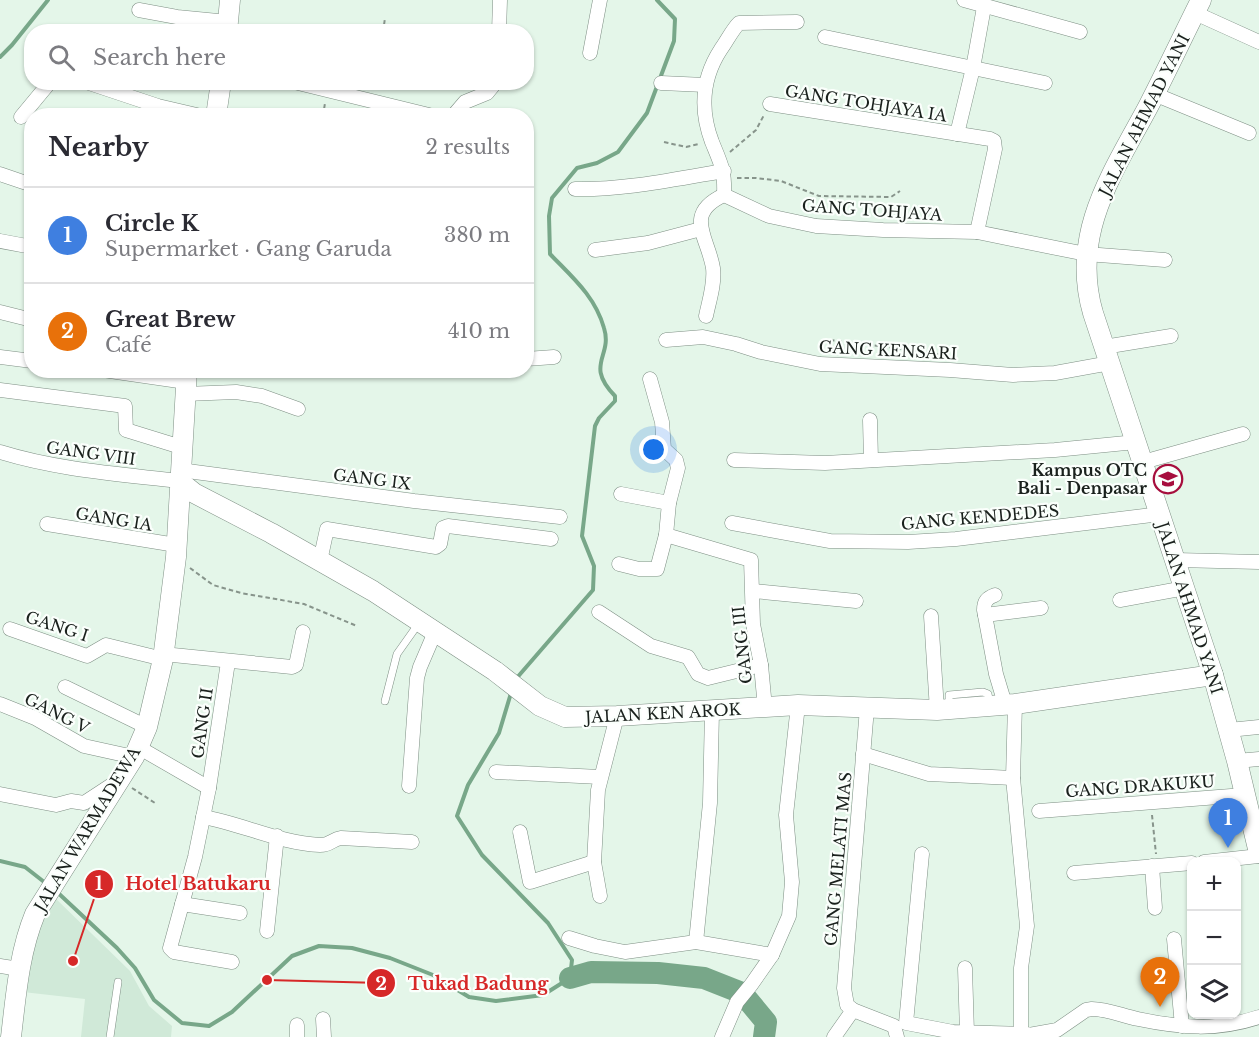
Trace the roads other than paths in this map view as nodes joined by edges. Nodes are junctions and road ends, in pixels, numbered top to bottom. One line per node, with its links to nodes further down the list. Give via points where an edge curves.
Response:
1 (230, 0): 10 (street)
2 (500, 0): 11 (street)
3 (600, 0): 15 (street)
4 (964, 0): 6 (street)
5 (1198, 4): 14 (street); 25 (street, JALAN AHMAD YANI)
6 (984, 7): 12 (street); 16 (street)
7 (139, 10): 9 (street)
8 (797, 22): 19 (street, via 739,23 711,64)
9 (212, 24)
10 (227, 24)
11 (499, 24)
12 (1080, 32)
13 (825, 37): 16 (street)
14 (1259, 42)
15 (590, 52)
16 (973, 68): 18 (street); 35 (street)
17 (661, 83): 19 (street)
18 (1045, 83)
19 (705, 85): 36 (street, via 705,112)
20 (43, 90): 27 (street)
21 (110, 90): 28 (street)
22 (220, 90): 29 (street)
23 (327, 90): 30 (street)
24 (490, 90): 31 (street)
25 (1154, 94): 34 (street); 46 (street, JALAN AHMAD YANI, via 1103,192)
26 (770, 104): 35 (street, GANG TOHJAYA IA)
27 (28, 108)
28 (167, 108)
29 (217, 108)
30 (400, 108)
31 (460, 108)
32 (24, 113): 33 (street)
33 (21, 117)
34 (1248, 133)
35 (957, 134): 42 (street, GANG TOHJAYA IA, via 986,137 995,144)
36 (723, 169): 39 (street, via 638,186); 40 (street)
37 (0, 174): 38 (street)
38 (24, 182)
39 (575, 189)
40 (724, 195): 41 (street, via 706,206); 42 (street, GANG TOHJAYA, via 769,216 806,224 883,231)
41 (701, 229): 45 (street, via 648,243); 49 (street, via 713,270)
42 (977, 232): 46 (street, GANG TOHJAYA)
43 (0, 241): 44 (street)
44 (24, 246)
45 (595, 250)
46 (1086, 254): 47 (street, GANG TOHJAYA); 53 (street, JALAN AHMAD YANI, via 1086,288)
47 (1165, 260)
48 (0, 312): 50 (street)
49 (706, 316)
50 (24, 318)
51 (1171, 336): 53 (street, GANG KENSARI)
52 (666, 340): 53 (street, GANG KENSARI, via 703,337 820,364 1033,376)
53 (1107, 355): 65 (street, JALAN AHMAD YANI)
54 (0, 357): 57 (street)
55 (554, 357): 56 (street)
56 (534, 358)
57 (24, 360)
58 (158, 378): 60 (street)
59 (650, 379): 73 (street, via 662,422 664,449 676,460 678,468)
60 (186, 382): 62 (street, via 262,396); 66 (street, JALAN WARMADEWA)
61 (0, 390): 66 (street, via 125,406 126,430)
62 (298, 410)
63 (870, 420): 69 (street)
64 (1243, 434): 70 (street)
65 (1136, 442): 69 (street); 70 (street, JALAN AHMAD YANI)
66 (181, 447): 71 (street, JALAN WARMADEWA)
67 (0, 452): 71 (street, GANG VIII, via 93,471)
68 (734, 460): 69 (street)
69 (871, 460)
70 (1143, 462): 74 (street, JALAN AHMAD YANI)
71 (179, 476): 75 (street, GANG IX); 80 (street, JALAN WARMADEWA); 82 (street, JALAN KEN AROK, via 194,493)
72 (621, 494): 73 (street)
73 (669, 503): 78 (street)
74 (1160, 514): 76 (street, GANG KENDEDES, via 908,542 830,541); 81 (street, JALAN AHMAD YANI)
75 (560, 517)
76 (732, 523)
77 (47, 524): 80 (street, GANG IA)
78 (666, 535): 84 (street, via 657,569); 86 (street, GANG III, via 752,560)
79 (551, 539): 82 (street, via 448,526 443,528 436,547 327,529)
80 (176, 551): 97 (street, JALAN WARMADEWA)
81 (1176, 560): 83 (street); 85 (street, JALAN AHMAD YANI)
82 (320, 561): 94 (street, JALAN KEN AROK)
83 (1259, 562)
84 (619, 564)
85 (1185, 588): 88 (street); 100 (street, JALAN AHMAD YANI)
86 (753, 591): 89 (street); 99 (street, GANG III, via 753,624)
87 (995, 595): 92 (street, via 985,602)
88 (1120, 600)
89 (855, 601)
90 (1041, 608): 92 (street)
91 (599, 612): 99 (street, via 651,646 688,657 698,674 708,678)
92 (985, 615): 104 (street)
93 (931, 616): 108 (street)
94 (428, 627): 102 (lane, via 397,654); 110 (street, JALAN KEN AROK, via 540,706 565,717); 122 (street, via 417,678)
95 (10, 628): 97 (street, GANG I, via 87,656 106,645)
96 (303, 632): 98 (street, via 294,667)
97 (163, 656): 98 (street); 111 (street, JALAN WARMADEWA)
98 (228, 662): 123 (street, GANG II)
99 (761, 665): 106 (street, GANG III)
100 (1213, 675): 104 (street, JALAN KEN AROK); 113 (street, JALAN AHMAD YANI)
101 (65, 687): 111 (street)
102 (385, 701)
103 (0, 704): 114 (street, GANG V, via 35,718 84,746)
104 (1003, 704): 108 (street, JALAN KEN AROK); 120 (street)
105 (798, 705): 106 (street, JALAN KEN AROK); 107 (street, JALAN KEN AROK); 146 (street, via 786,815 792,900)
106 (765, 708): 109 (street, JALAN KEN AROK)
107 (867, 708): 108 (street, JALAN KEN AROK); 115 (street, GANG MELATI MAS)
108 (943, 710)
109 (712, 711): 110 (street, JALAN KEN AROK); 145 (street, via 710,803)
110 (617, 716): 119 (street)
111 (147, 727): 114 (street, JALAN WARMADEWA)
112 (1259, 727): 113 (street)
113 (1229, 729): 117 (street, JALAN AHMAD YANI)
114 (136, 752): 121 (street, JALAN WARMADEWA); 123 (street, GANG V)
115 (863, 754): 120 (street, via 929,774); 151 (street, GANG MELATI MAS, via 844,988 847,1005)
116 (1259, 759): 117 (street)
117 (1237, 761): 125 (street, JALAN AHMAD YANI)
118 (496, 772): 119 (street)
119 (600, 777): 134 (street)
120 (1013, 778): 157 (street, via 1027,926 1021,968)
121 (120, 780): 124 (street, via 84,803 56,805); 148 (street, JALAN WARMADEWA, via 42,900)
122 (409, 786)
123 (209, 788): 127 (street, GANG II)
124 (0, 794)
125 (1244, 795): 126 (street, GANG DRAKUKU); 131 (street, JALAN AHMAD YANI)
126 (1039, 810)
127 (203, 817): 129 (street); 139 (street, GANG II)
128 (520, 832): 134 (street, via 530,882)
129 (277, 836): 130 (street, via 320,845 341,838); 142 (street)
130 (412, 842)
131 (1258, 845): 133 (street)
132 (922, 854): 156 (street, via 906,1023)
133 (1218, 857)
134 (594, 862): 138 (street)
135 (1187, 863): 136 (street)
136 (1154, 866): 137 (street); 140 (street)
137 (1074, 873)
138 (600, 896)
139 (182, 904): 141 (street); 147 (street, GANG II, via 171,950)
140 (1155, 908)
141 (240, 913)
142 (267, 931)
143 (569, 938): 145 (street, via 625,952)
144 (1174, 939): 154 (street)
145 (696, 942): 146 (street)
146 (772, 954): 161 (street, via 737,1002)
147 (232, 962)
148 (10, 968): 158 (street, JALAN WARMADEWA)
149 (964, 968): 156 (street)
150 (118, 982): 159 (lane)
151 (853, 1010): 162 (street); 163 (street, via 894,1026)
152 (1259, 1017): 155 (street)
153 (323, 1019): 160 (street)
154 (1182, 1026): 155 (street); 157 (street, via 1092,1009 1057,1030)
155 (1216, 1032)
156 (967, 1033): 157 (street)
157 (1026, 1035)
158 (11, 1037)
159 (111, 1037)
160 (324, 1037)
161 (722, 1037)
162 (834, 1037)
163 (897, 1037)

